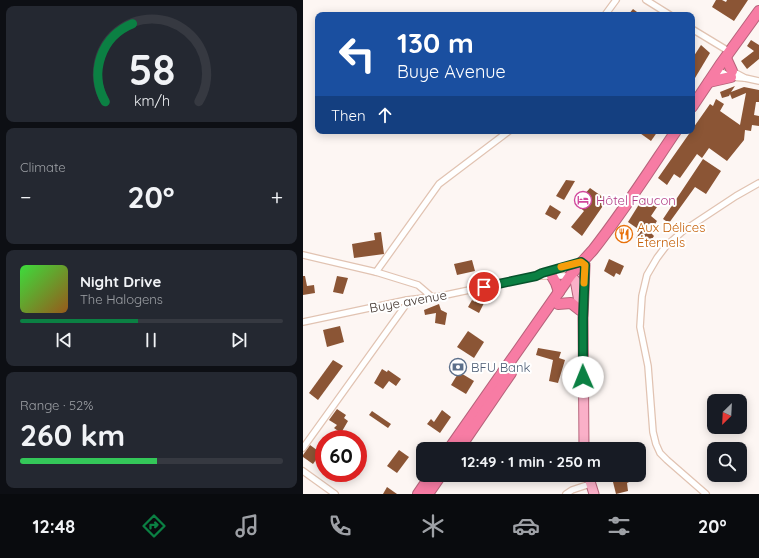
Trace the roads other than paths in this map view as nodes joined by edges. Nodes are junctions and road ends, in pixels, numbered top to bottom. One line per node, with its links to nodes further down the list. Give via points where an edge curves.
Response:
1 (616, 0): 3 (street)
2 (646, 0): 4 (street)
3 (607, 12)
4 (665, 12)
5 (759, 12): 7 (highway)
6 (695, 32): 7 (street)
7 (723, 61): 8 (highway); 8 (street); 9 (highway)
8 (731, 74): 9 (highway); 10 (street)
9 (709, 82): 11 (highway)
10 (759, 82)
11 (695, 103)
12 (505, 134): 17 (street, via 439,184)
13 (674, 134): 16 (highway)
14 (759, 183): 37 (street, via 683,230 666,246 647,275 642,296 640,327 648,366 656,444 660,453)
15 (303, 255): 17 (street)
16 (583, 263): 18 (street); 20 (highway); 25 (main road)
17 (377, 272): 22 (street, via 418,285)
18 (536, 276): 19 (street); 22 (street, Buye avenue)
19 (552, 276): 20 (street); 21 (highway)
20 (573, 278): 21 (highway); 24 (highway); 25 (main road)
21 (559, 292): 27 (highway)
22 (433, 297): 23 (street, Buye avenue)
23 (407, 300): 26 (street, Buye avenue); 31 (street)
24 (558, 304): 25 (highway, via 571,303); 27 (highway)
25 (581, 314): 30 (main road)
26 (303, 322)
27 (537, 329): 28 (highway); 29 (highway)
28 (454, 442)
29 (464, 442)
30 (584, 442)
31 (303, 448)
32 (303, 471): 38 (street)
33 (426, 482): 39 (highway)
34 (436, 482): 40 (highway)
35 (584, 482): 41 (street)
36 (590, 482): 42 (main road)
37 (704, 493)
38 (335, 494)
39 (418, 494)
40 (428, 494)
41 (567, 494)
42 (594, 494)

